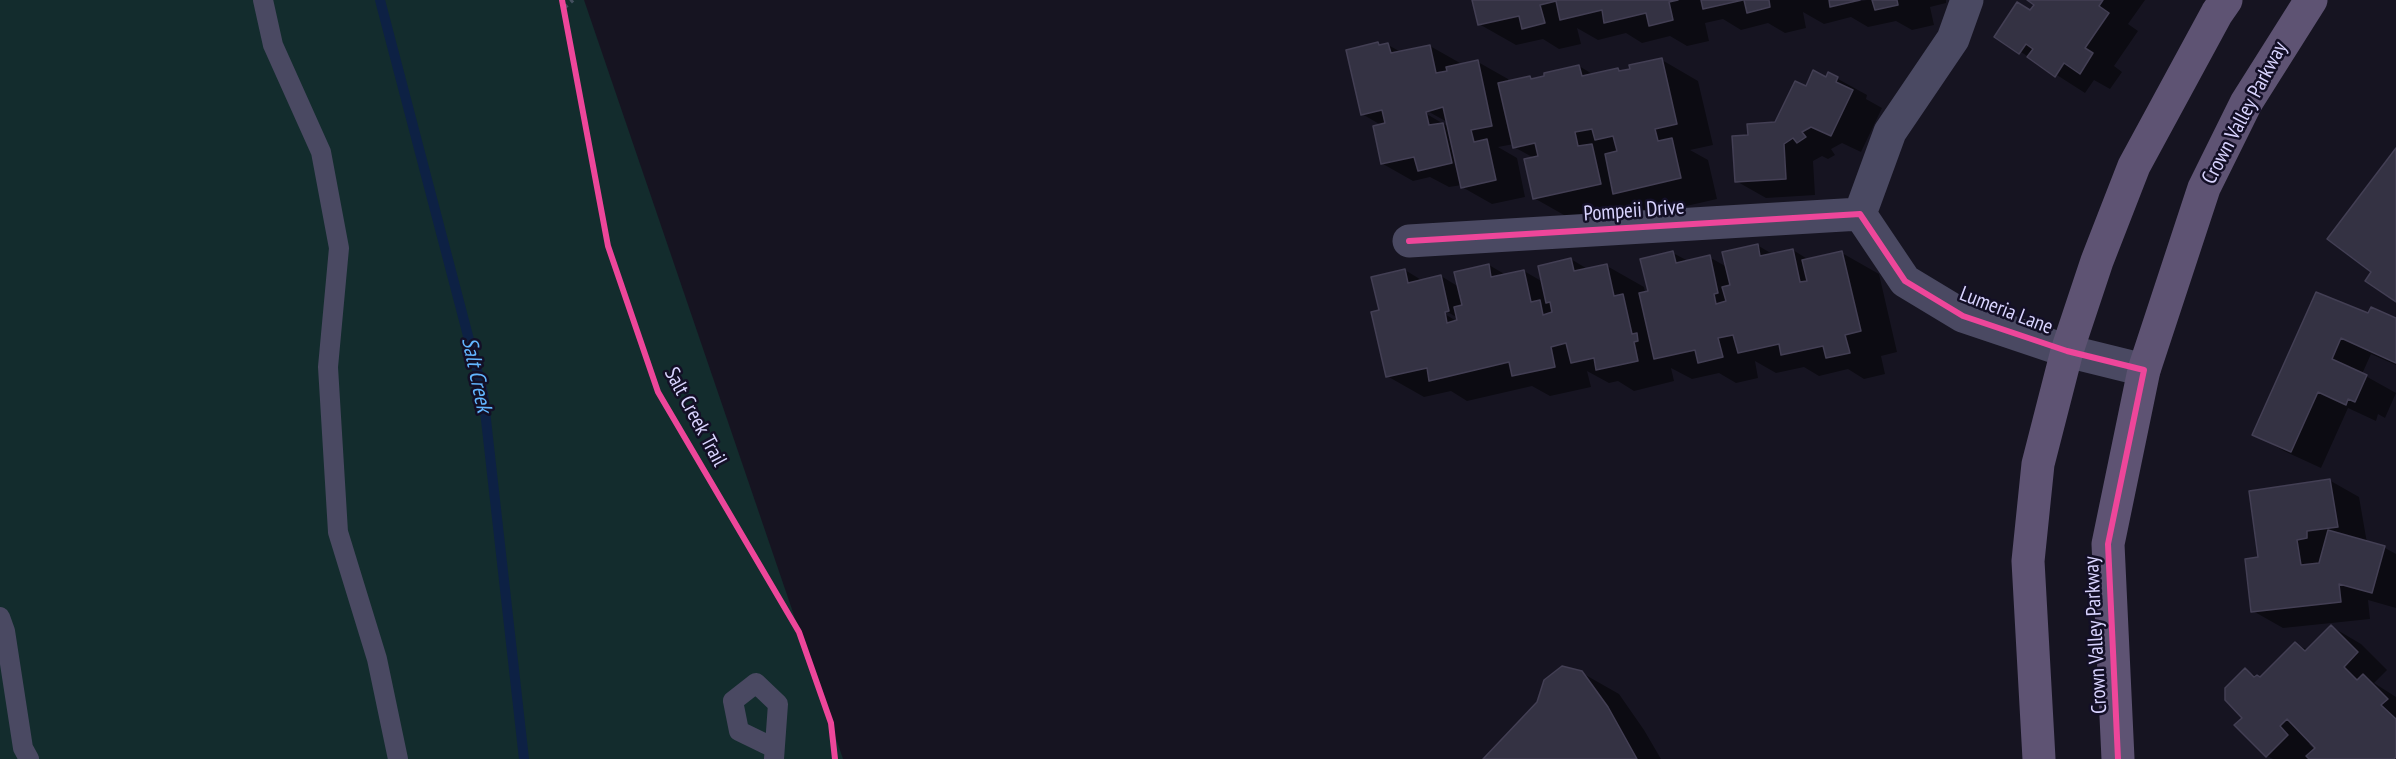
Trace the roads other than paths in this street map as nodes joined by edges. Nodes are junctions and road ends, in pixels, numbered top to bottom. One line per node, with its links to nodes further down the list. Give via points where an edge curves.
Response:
1 (262, 0): 11 (lane, via 273,45 321,152 339,248 328,367 338,532 377,659)
2 (1967, 0): 5 (street, via 1953,39 1890,132)
3 (2226, 0): 7 (main road, via 2134,166)
4 (2311, 0): 8 (main road, Crown Valley Parkway, via 2246,103 2204,188)
5 (1860, 214): 6 (street, Pompeii Drive); 7 (street, Lumeria Lane, via 1905,281 1963,316)
6 (1409, 241)
7 (2067, 351): 8 (street, Lumeria Lane); 12 (main road, via 2038,464 2028,561)
8 (2144, 370): 13 (main road, Crown Valley Parkway, via 2108,544)
9 (0, 618): 10 (lane, via 23,748)
10 (29, 759)
11 (398, 759)
12 (2039, 759)
13 (2118, 759)

